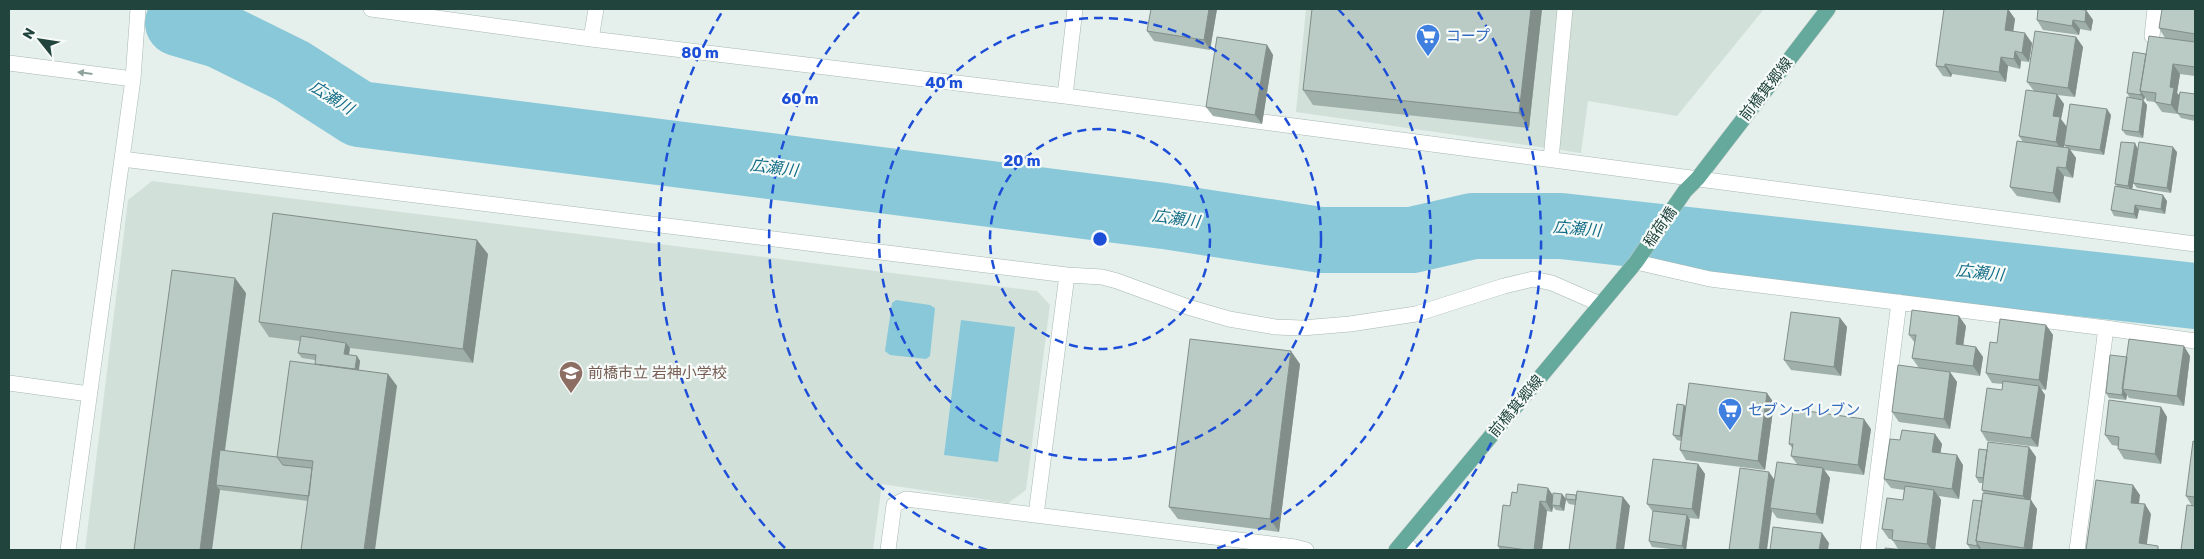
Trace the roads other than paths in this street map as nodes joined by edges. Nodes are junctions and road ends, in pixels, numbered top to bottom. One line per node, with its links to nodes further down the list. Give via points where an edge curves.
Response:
1 (138, 9): 11 (street)
2 (371, 9): 9 (street)
3 (596, 9): 9 (street)
4 (1075, 9): 12 (street)
5 (1565, 9): 13 (street)
6 (1828, 9): 15 (main road, 前橋箕郷線)
7 (2155, 9): 8 (street)
8 (2152, 36)
9 (592, 39): 12 (street)
10 (9, 63): 11 (street, one-way to 10)
11 (133, 79): 14 (street)
12 (1065, 96): 13 (street)
13 (1551, 158): 15 (street)
14 (122, 159): 19 (street); 25 (street)
15 (1698, 178): 16 (main road, 前橋箕郷線); 17 (street)
16 (1685, 191): 18 (main road, 稲荷橋)
17 (2195, 244)
18 (1636, 262): 20 (street, via 1710,278); 21 (main road, 前橋箕郷線)
19 (1067, 275): 21 (street, via 1102,277 1229,319 1275,327 1350,324 1416,314 1533,279 1552,283); 26 (street)
20 (1898, 302): 22 (street); 31 (street)
21 (1600, 304): 27 (main road, 前橋箕郷線)
22 (2106, 328): 23 (street); 32 (street)
23 (2195, 342)
24 (9, 383): 25 (street)
25 (88, 394): 28 (street)
26 (1036, 515): 29 (street, via 906,499 894,505); 30 (street)
27 (1404, 548)
28 (68, 550)
29 (888, 550)
30 (1306, 550)
31 (1868, 550)
32 (2077, 550)

